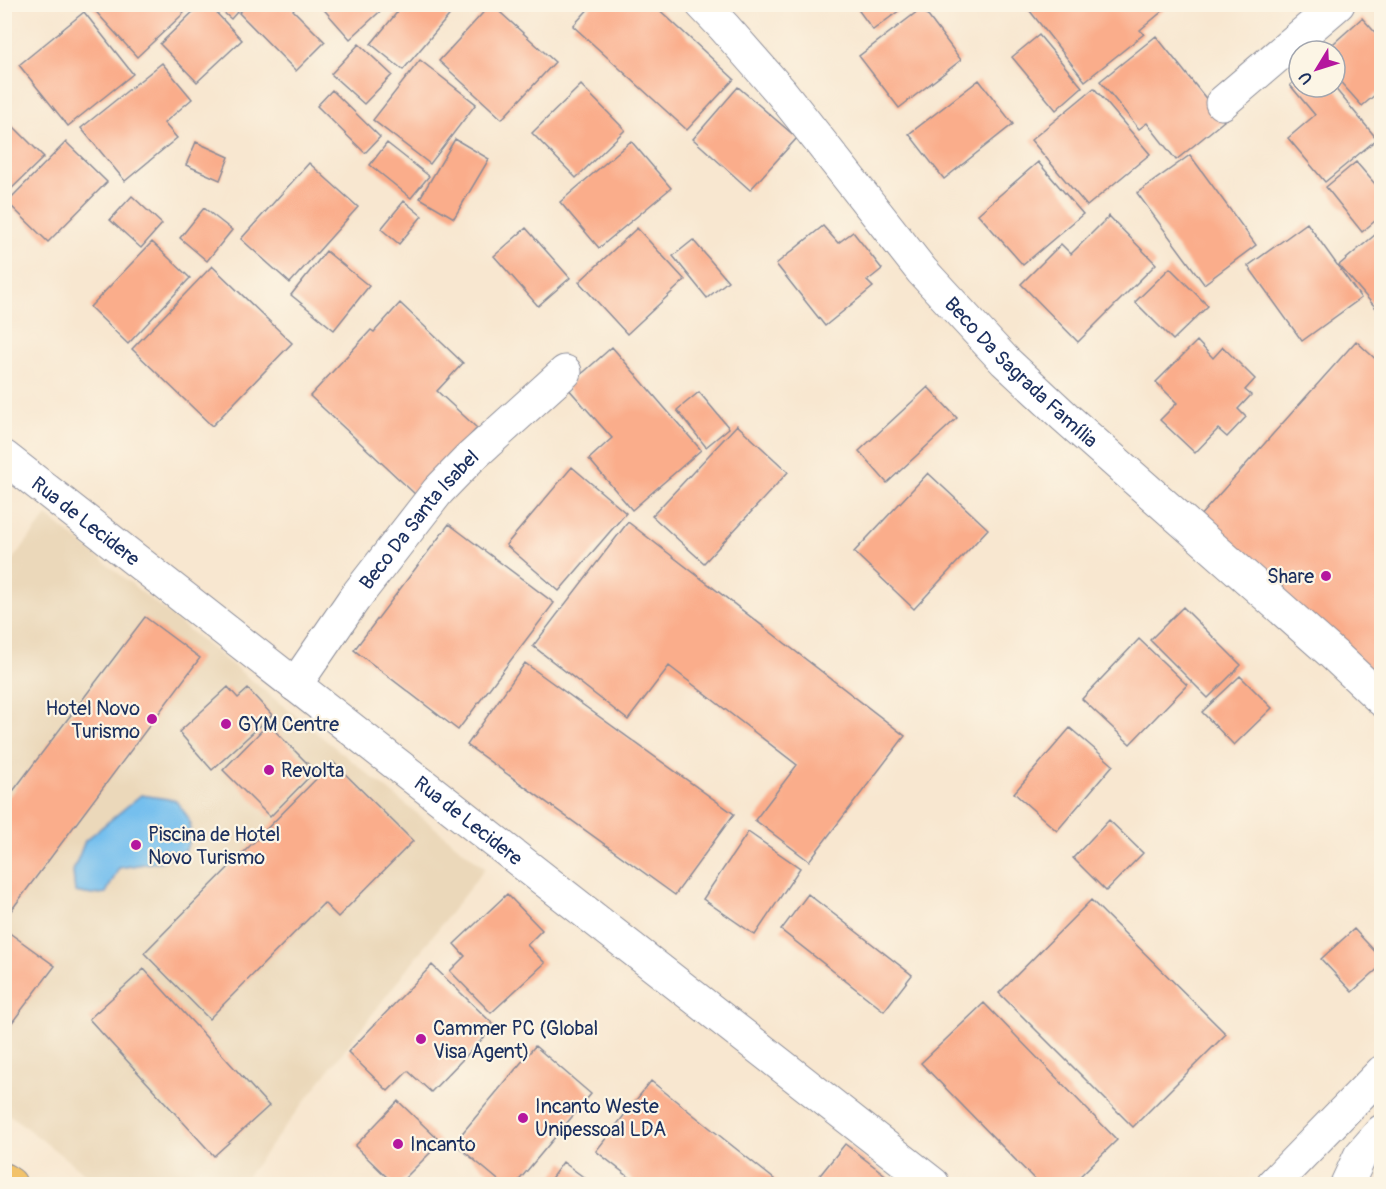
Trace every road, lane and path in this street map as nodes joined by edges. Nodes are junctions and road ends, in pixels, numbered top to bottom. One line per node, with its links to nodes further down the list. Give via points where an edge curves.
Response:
1 (702, 4): 7 (street, Beco Da Sagrada Família, via 781,92 922,271 1005,361)
2 (1338, 4): 3 (street)
3 (1222, 102)
4 (565, 372): 6 (street, Beco Da Santa Isabel, via 438,491 354,599)
5 (4, 457): 6 (street, Rua de Lecidere)
6 (295, 685): 13 (street, Rua de Lecidere)
7 (1382, 700)
8 (1382, 1072): 14 (street)
9 (1382, 1131): 10 (street, via 1360,1156)
10 (1361, 1178)
11 (4, 1180): 12 (main road)
12 (10, 1185)
13 (933, 1185)
14 (1273, 1185)

